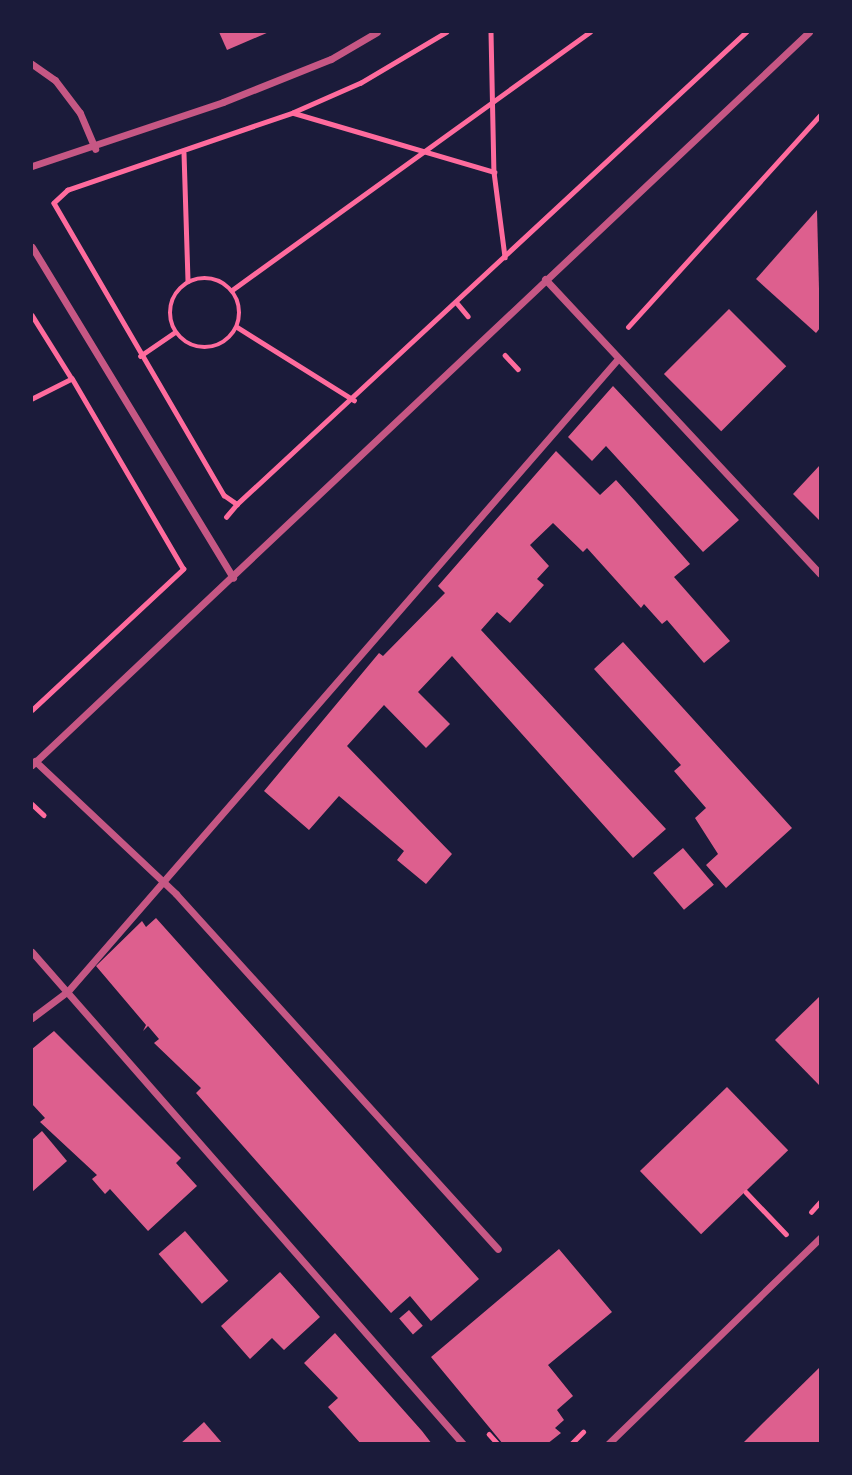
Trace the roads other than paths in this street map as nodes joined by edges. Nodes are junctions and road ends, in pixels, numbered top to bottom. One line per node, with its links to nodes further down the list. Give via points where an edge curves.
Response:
1 (377, 32): 4 (street, via 331,59)
2 (809, 32): 7 (street)
3 (32, 64): 4 (street, via 55,80 80,113)
4 (95, 149): 5 (street)
5 (32, 166)
6 (32, 247): 10 (street)
7 (545, 279): 8 (street); 10 (street)
8 (616, 361): 9 (street); 12 (street)
9 (821, 574)
10 (233, 578): 11 (street)
11 (33, 763): 12 (street)
12 (163, 881): 14 (street); 17 (street)
13 (32, 951): 14 (street)
14 (68, 991): 15 (street); 18 (street)
15 (32, 1018)
16 (821, 1238): 19 (street)
17 (498, 1249)
18 (463, 1444)
19 (608, 1444)

